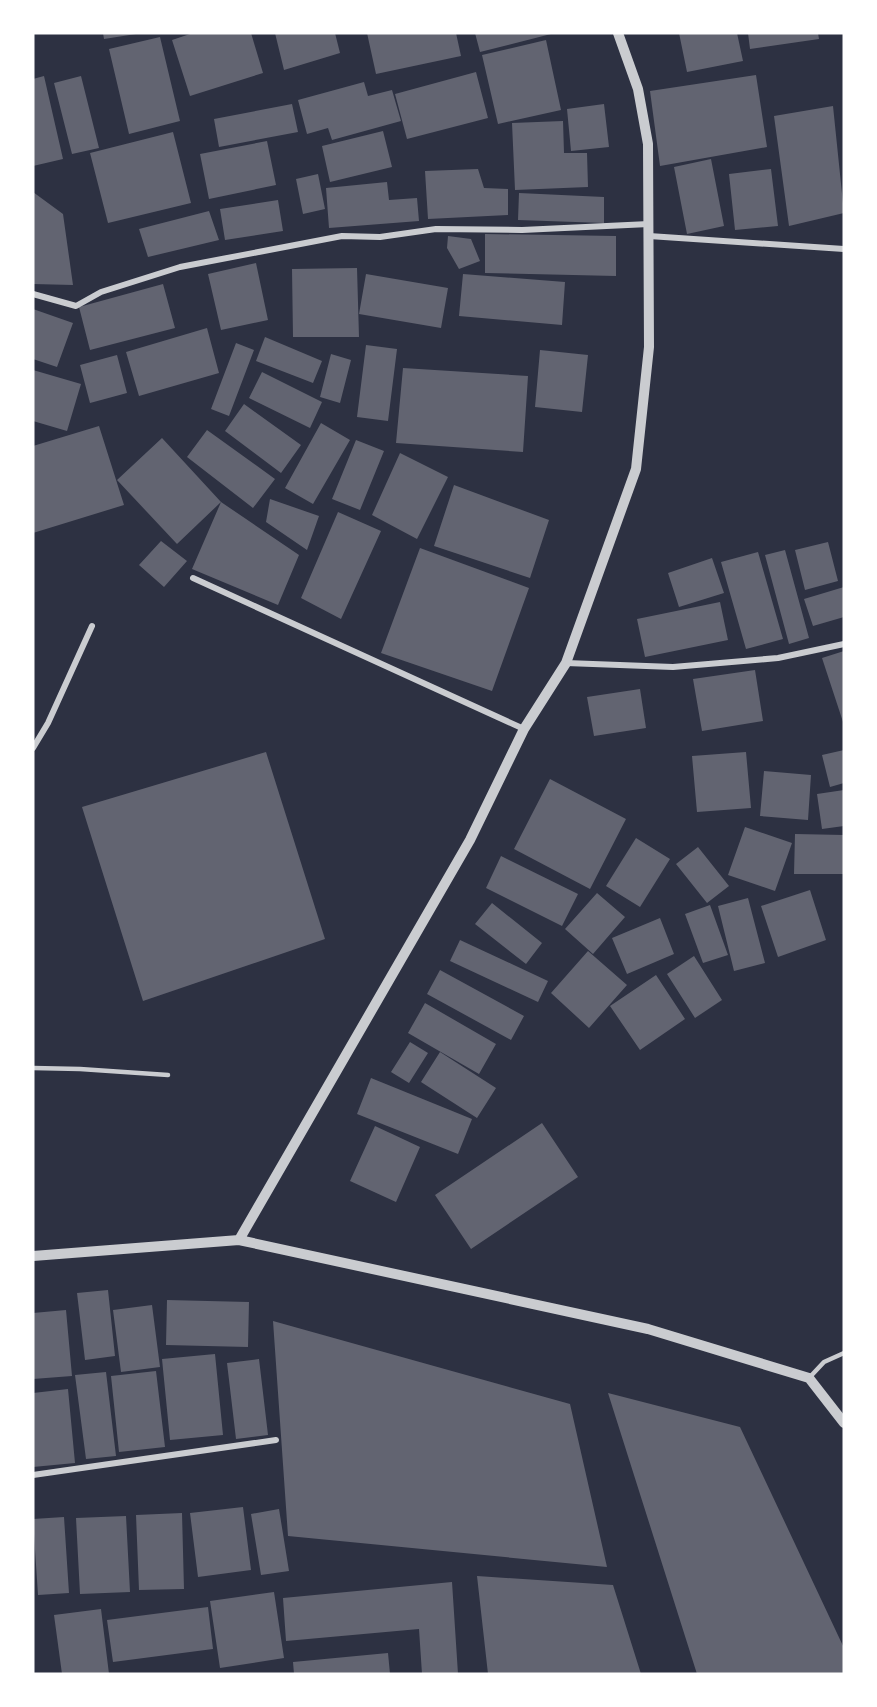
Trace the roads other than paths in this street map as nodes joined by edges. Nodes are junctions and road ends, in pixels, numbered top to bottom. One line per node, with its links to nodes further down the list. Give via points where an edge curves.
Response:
1 (618, 33): 2 (street, via 638,89 648,144)
2 (649, 230): 3 (street); 4 (street, via 436,229 380,237 342,236 180,267 100,292 76,306); 8 (street, via 649,347 636,469)
3 (844, 249)
4 (33, 294)
5 (193, 578): 9 (street)
6 (92, 626): 10 (street)
7 (844, 644): 8 (street, via 778,658 673,667)
8 (566, 663): 9 (street)
9 (524, 729): 13 (street, via 470,840)
10 (33, 748)
11 (33, 1068): 12 (lane)
12 (168, 1075)
13 (239, 1240): 14 (street); 16 (street, via 648,1329)
14 (33, 1256)
15 (844, 1353): 16 (lane, via 824,1362)
16 (809, 1378): 17 (street)
17 (844, 1423)
18 (276, 1440): 19 (street)
19 (33, 1475)

